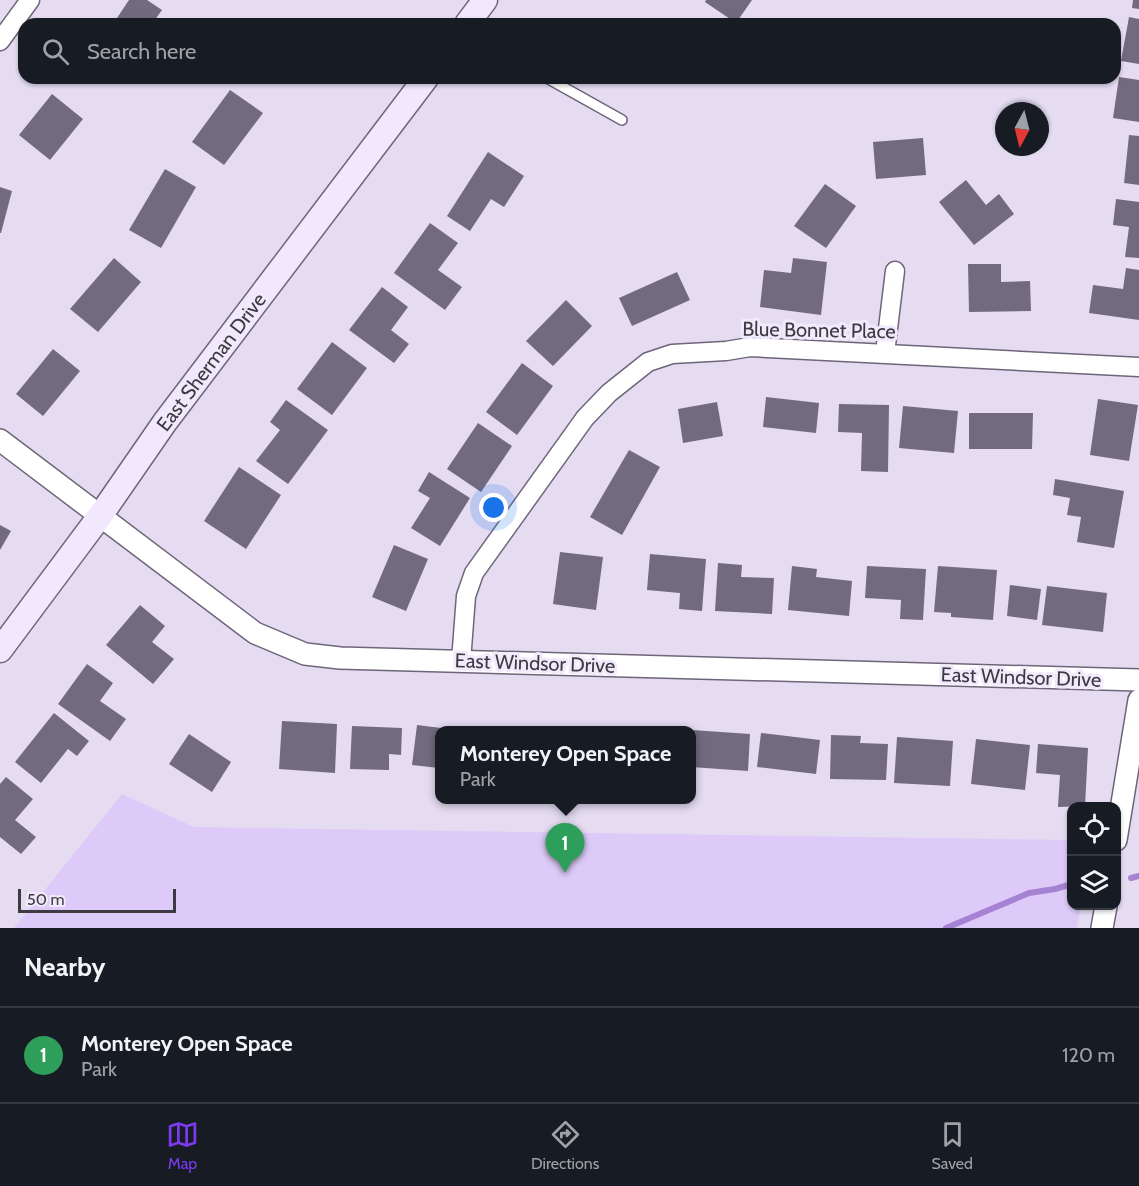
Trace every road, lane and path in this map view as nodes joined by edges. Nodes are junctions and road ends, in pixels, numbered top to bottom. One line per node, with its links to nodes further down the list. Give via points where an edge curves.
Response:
1 (30, 0): 4 (street)
2 (485, 0): 3 (main road)
3 (472, 18)
4 (0, 40)
5 (421, 84): 12 (main road, East Sherman Drive, via 165,422)
6 (558, 84): 7 (lane)
7 (622, 120)
8 (895, 271): 9 (street)
9 (885, 353): 10 (street, Blue Bonnet Place); 14 (street, Blue Bonnet Place, via 750,347 672,354 648,362 585,418 474,573 465,596)
10 (1139, 367)
11 (0, 440): 12 (street, East Windsor Drive)
12 (100, 516): 13 (main road, East Sherman Drive); 14 (street, East Windsor Drive, via 255,633 305,654)
13 (0, 650)
14 (460, 661): 15 (street, East Windsor Drive)
15 (1139, 680)
16 (1139, 700): 17 (street)
17 (1121, 810)
18 (1105, 910): 19 (street)
19 (1102, 928)

